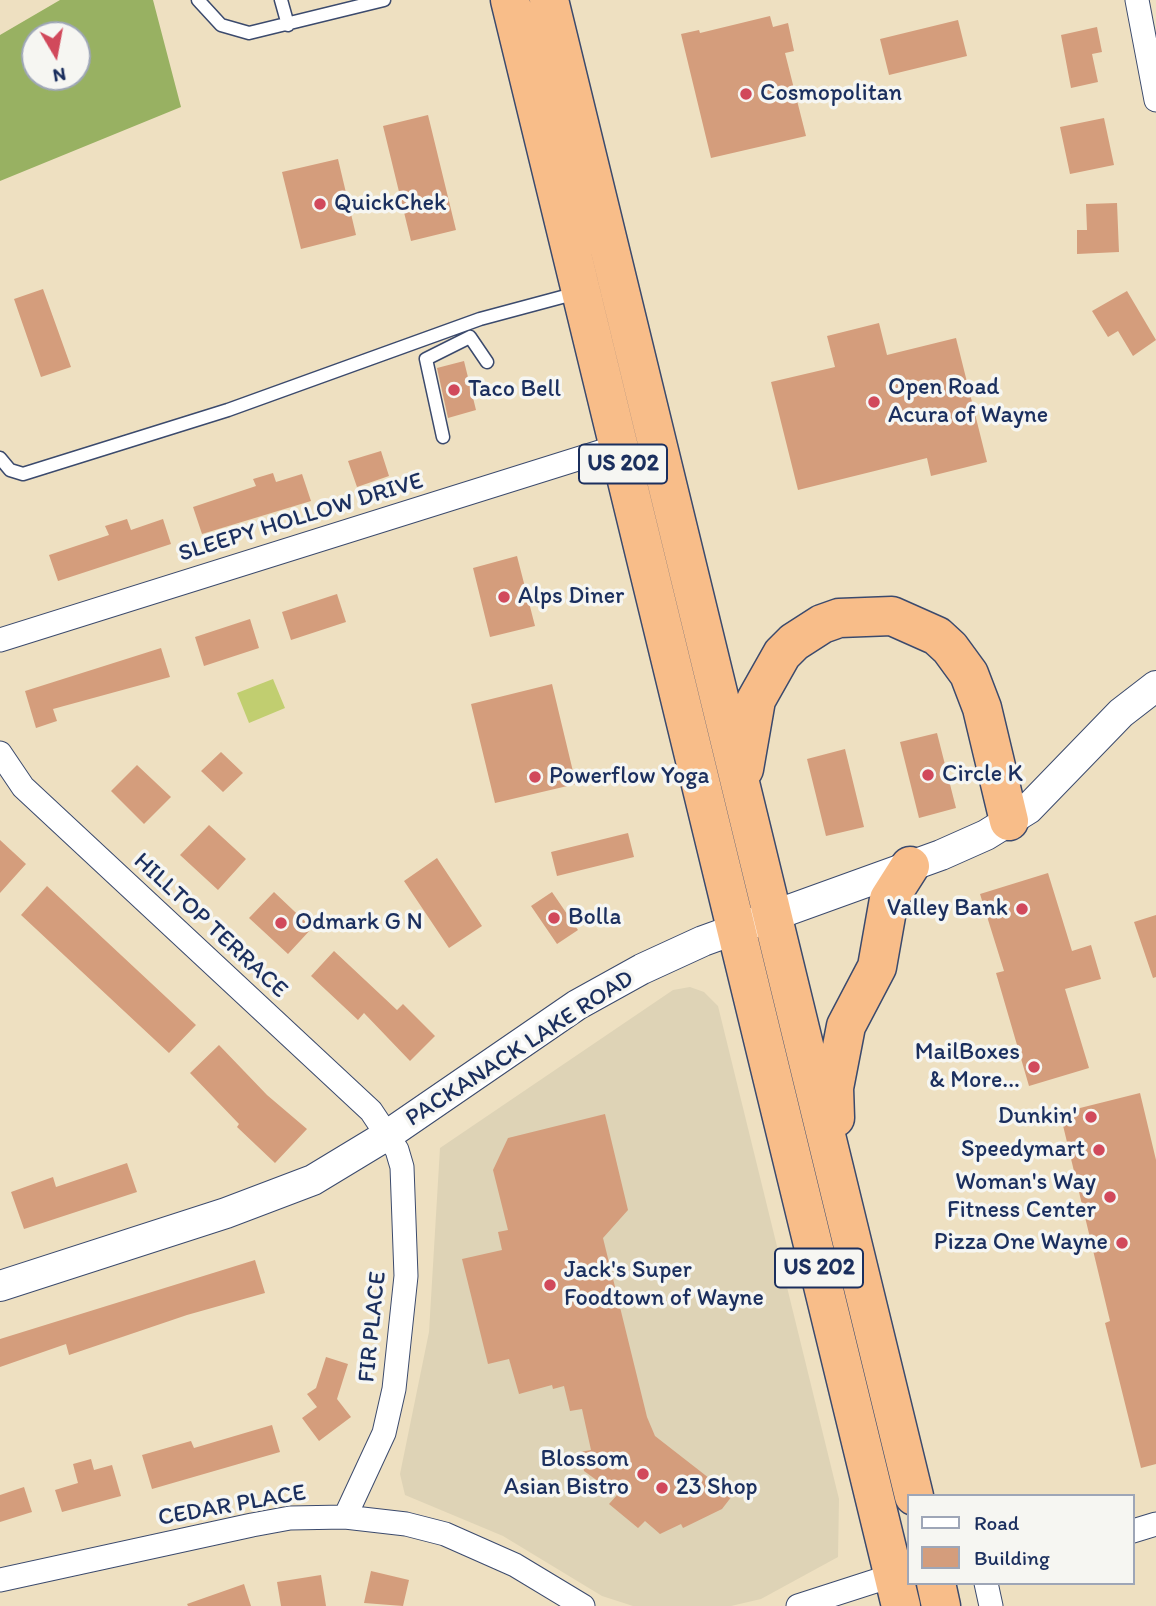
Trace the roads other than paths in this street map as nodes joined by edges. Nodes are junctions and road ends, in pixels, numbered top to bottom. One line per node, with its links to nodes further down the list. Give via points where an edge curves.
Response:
1 (198, 0): 7 (lane, via 221,25 234,31 249,33)
2 (281, 0): 7 (lane)
3 (384, 0): 7 (lane)
4 (510, 0): 9 (highway, US 202)
5 (549, 0): 17 (highway, US 202)
6 (1137, 0): 8 (street)
7 (288, 25)
8 (1156, 100)
9 (581, 292): 12 (highway, US 202); 13 (lane, via 480,319 228,410 23,474 10,470)
10 (487, 362): 11 (lane, via 470,337 426,359)
11 (443, 437)
12 (619, 446): 14 (street, SLEEPY HOLLOW DRIVE); 21 (highway, US 202)
13 (0, 458)
14 (0, 639)
15 (1156, 685): 18 (street, PACKANACK LAKE ROAD, via 1121,713 1050,789)
16 (0, 753): 22 (street, HILLTOP TERRACE, via 23,787 371,1111)
17 (741, 782): 18 (highway, via 756,701 782,654 822,624 839,618 892,616 937,636 970,674); 20 (highway, US 202)
18 (1009, 821): 19 (street, PACKANACK LAKE ROAD, via 962,847)
19 (910, 866): 20 (street, PACKANACK LAKE ROAD); 23 (highway, via 889,899 877,967 846,1026 834,1088)
20 (772, 915): 21 (street, PACKANACK LAKE ROAD); 23 (highway, US 202)
21 (736, 929): 22 (street, PACKANACK LAKE ROAD, via 610,985); 32 (highway, US 202)
22 (389, 1134): 24 (street, PACKANACK LAKE ROAD, via 313,1180 281,1193); 26 (street, FIR PLACE, via 402,1167 406,1232 400,1338 384,1433)
23 (836, 1176): 25 (highway, US 202)
24 (0, 1286)
25 (914, 1494)
26 (345, 1517): 29 (street, CEDAR PLACE, via 290,1518); 33 (street, CEDAR PLACE, via 445,1534 515,1565)
27 (1156, 1524): 28 (street)
28 (1135, 1530)
29 (0, 1580)
30 (937, 1585): 35 (highway)
31 (986, 1585): 36 (street)
32 (898, 1590): 34 (street)
33 (583, 1606)
34 (798, 1606)
35 (942, 1606)
36 (991, 1606)

